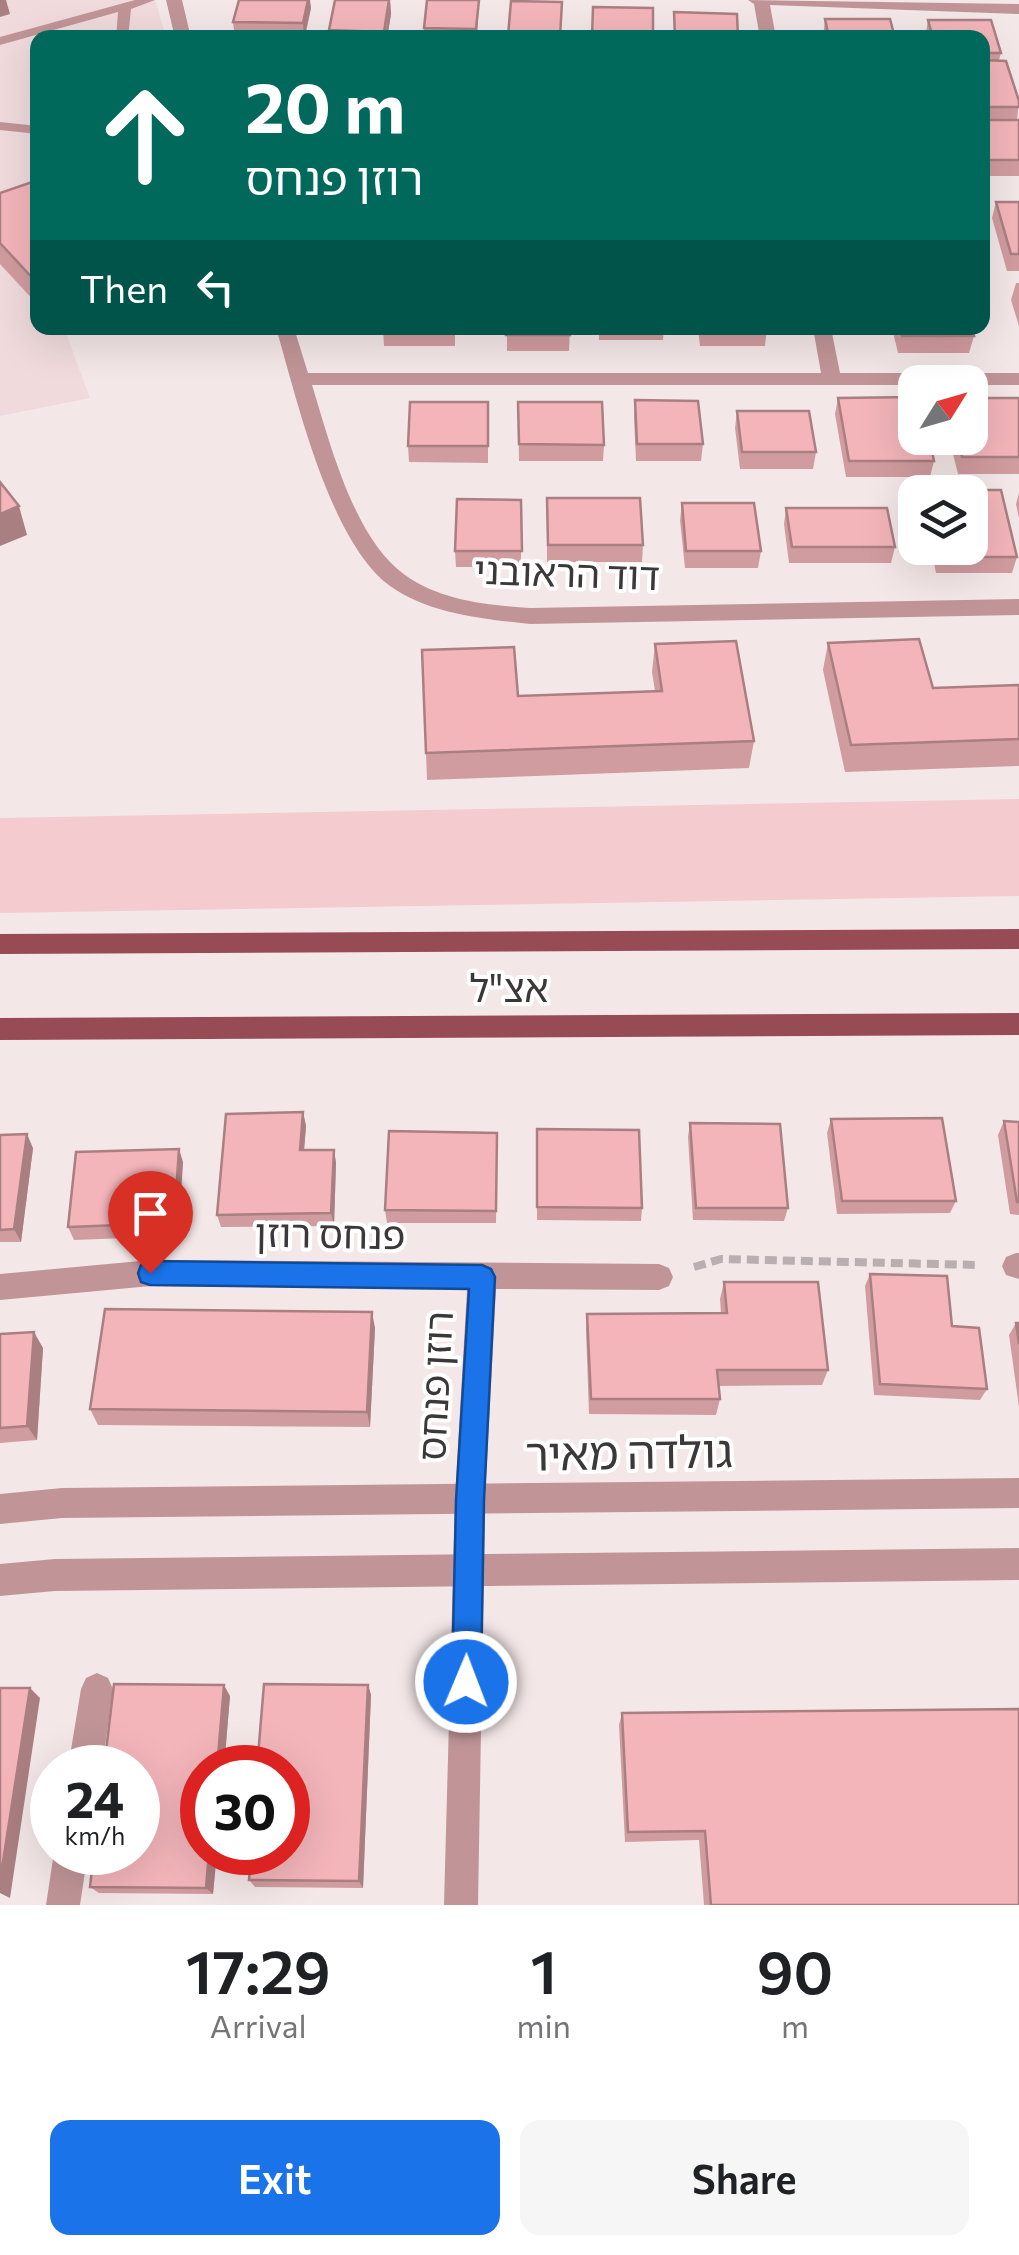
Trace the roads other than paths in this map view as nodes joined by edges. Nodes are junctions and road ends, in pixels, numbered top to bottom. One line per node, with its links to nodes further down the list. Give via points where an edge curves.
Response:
1 (149, 0): 4 (lane)
2 (174, 0): 8 (street)
3 (758, 0): 5 (street); 9 (street)
4 (124, 6): 6 (lane); 7 (lane)
5 (1019, 9)
6 (39, 30)
7 (122, 30)
8 (180, 30)
9 (766, 30)
10 (30, 33): 11 (lane)
11 (0, 41)
12 (0, 126): 13 (lane)
13 (30, 129)
14 (287, 335): 17 (street, דוד הראובני)
15 (823, 335): 16 (street)
16 (831, 378): 17 (street); 18 (street)
17 (302, 379): 19 (street, דוד הראובני, via 369,552 394,578 452,605 530,616)
18 (1019, 379)
19 (1019, 607)
20 (1019, 939): 21 (main road, אצ"ל)
21 (0, 944)
22 (1019, 1024): 23 (main road, אצ"ל)
23 (0, 1030)
24 (482, 1277): 25 (street, פנחס רוזן); 26 (street, פנחס רוזן, via 150,1273); 28 (street, רוזן פנחס)
25 (659, 1277)
26 (0, 1287)
27 (1019, 1493): 28 (street, גולדה מאיר)
28 (470, 1500): 29 (street, גולדה מאיר); 31 (street, רוזן פנחס)
29 (0, 1509)
30 (1019, 1564): 31 (street)
31 (469, 1570): 32 (street); 37 (street, רוזן פנחס)
32 (0, 1580)
33 (97, 1689): 34 (street)
34 (88, 1745)
35 (68, 1875): 36 (street)
36 (63, 1905)
37 (461, 1905)

